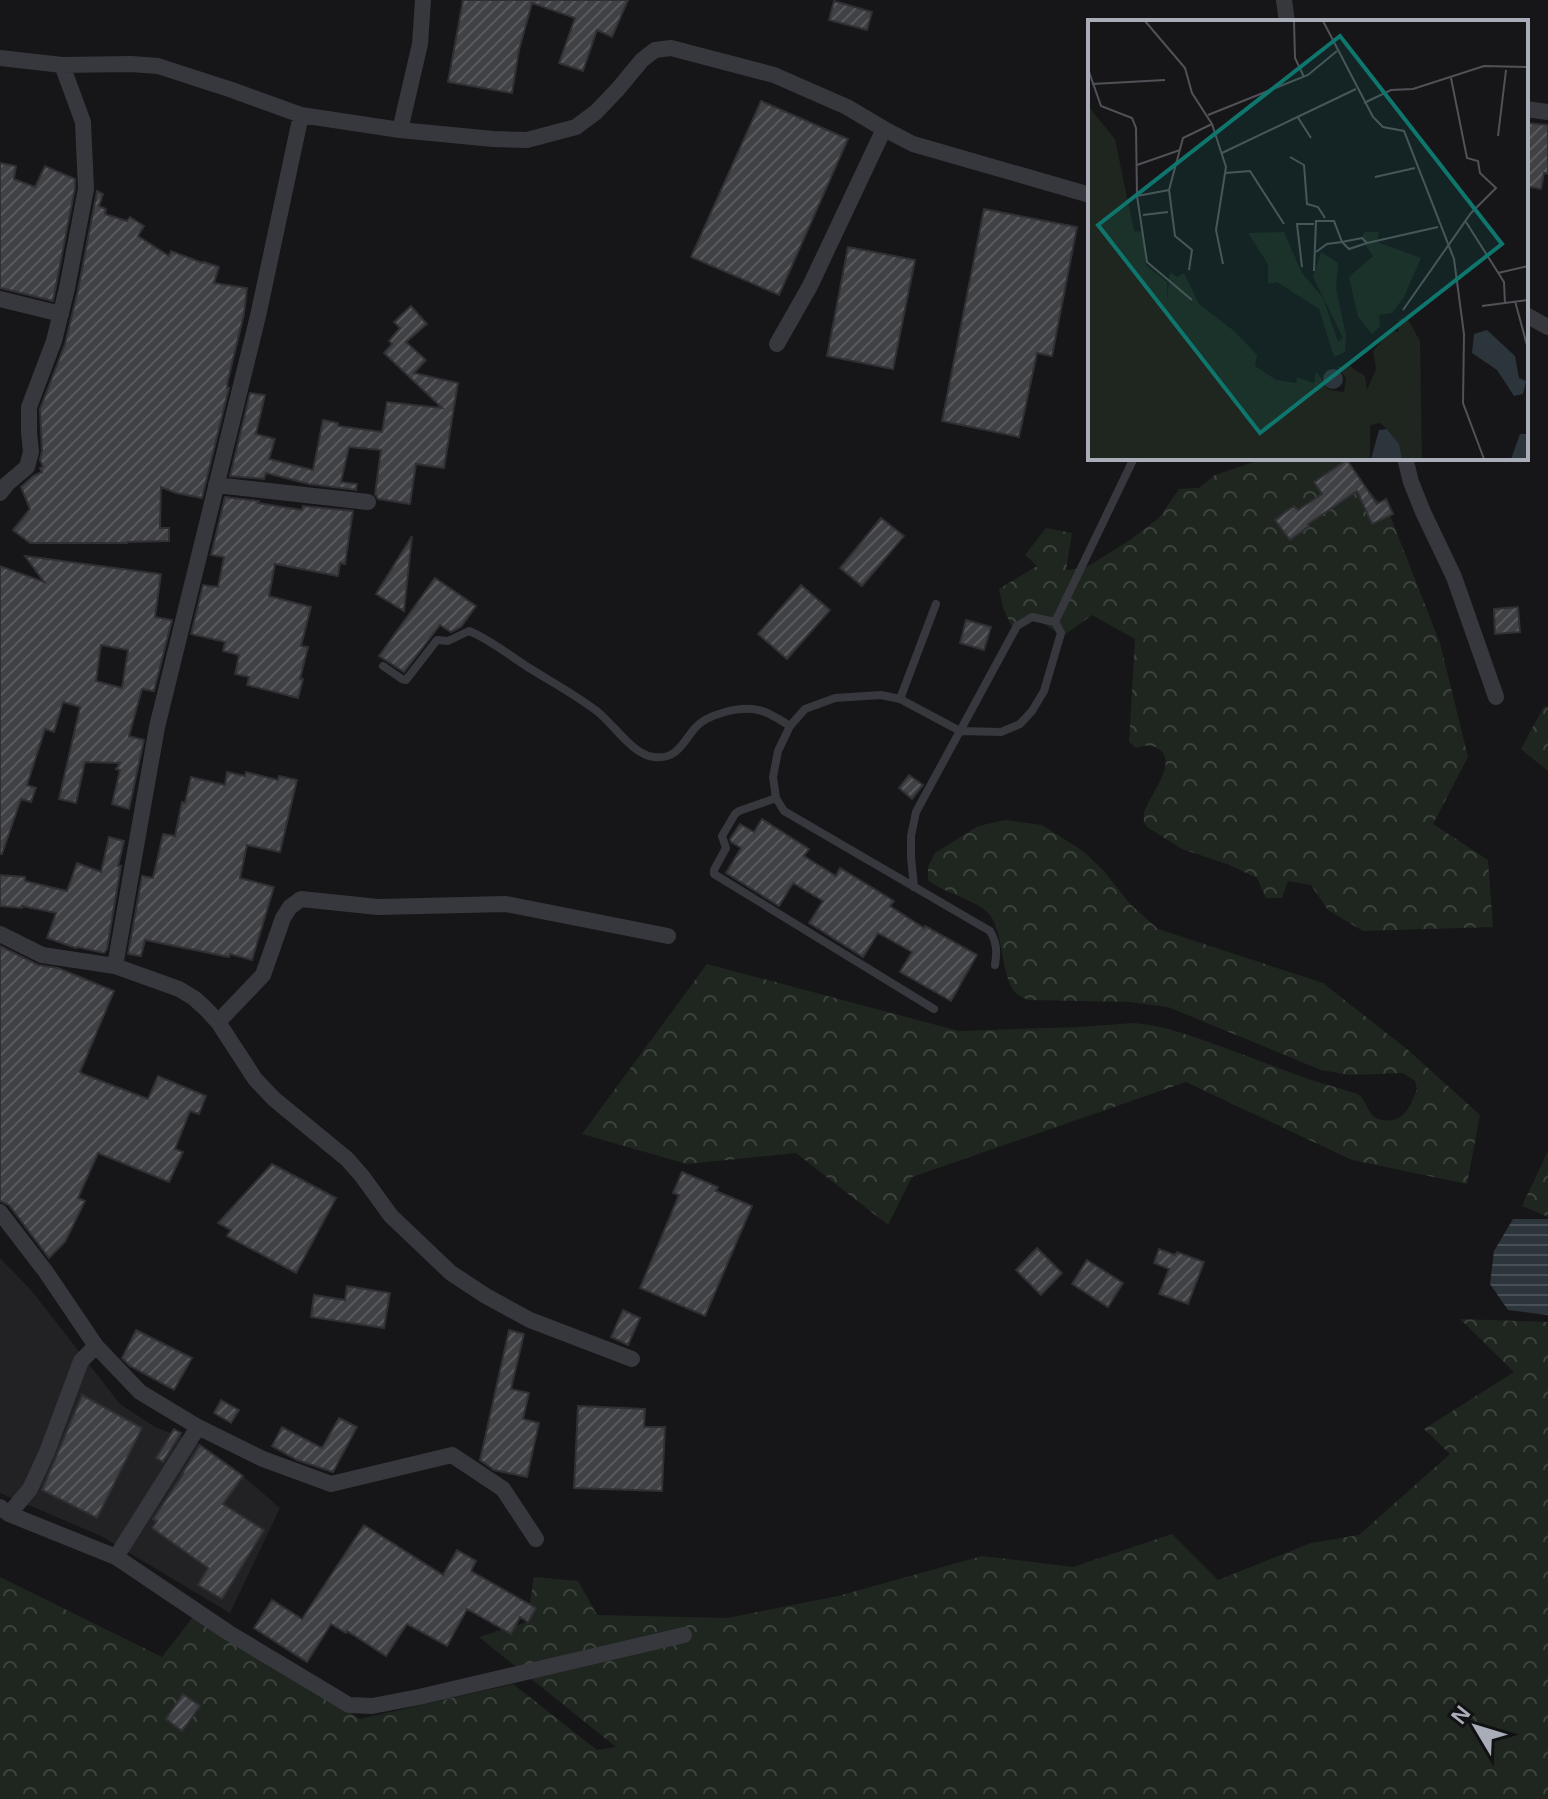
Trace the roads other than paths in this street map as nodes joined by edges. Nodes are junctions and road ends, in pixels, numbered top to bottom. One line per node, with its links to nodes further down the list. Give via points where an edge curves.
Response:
1 (423, 0): 10 (street, via 420,44)
2 (1284, 0): 3 (street)
3 (1287, 20)
4 (0, 58): 5 (street)
5 (62, 65): 8 (street, via 158,66); 13 (street, via 83,122 86,189)
6 (1528, 109): 7 (street)
7 (1548, 112)
8 (301, 115): 10 (street); 19 (street)
9 (884, 129): 10 (street, via 774,75 671,48 655,50 642,60 576,127 527,140); 11 (street, via 913,144); 16 (street)
10 (400, 130)
11 (1088, 194)
12 (0, 299): 13 (street)
13 (61, 314): 20 (street, via 29,407 27,467)
14 (1528, 316): 15 (street)
15 (1548, 327)
16 (777, 344)
17 (1133, 460): 23 (lane)
18 (1406, 460): 25 (street)
19 (216, 485): 21 (street); 34 (street, via 157,727)
20 (0, 493)
21 (368, 502)
22 (936, 604): 26 (lane)
23 (1055, 622): 28 (lane, via 1032,617 1017,626); 28 (lane, via 1061,633 1044,691 1032,711 1020,724 1001,732)
24 (383, 666): 27 (lane, via 406,680 437,640 469,631 598,712 636,749 656,758 680,750 696,726 714,715 758,710)
25 (1496, 697)
26 (900, 699): 27 (lane, via 835,698 805,709); 28 (lane)
27 (790, 726): 29 (lane, via 778,751)
28 (960, 731): 30 (lane, via 916,812 911,836)
29 (776, 798): 30 (lane, via 784,811); 35 (lane, via 735,814 722,836 726,848 714,874)
30 (914, 887): 33 (lane, via 990,931)
31 (0, 934): 34 (street, via 42,955)
32 (668, 936): 36 (street, via 506,904 378,907 301,899 283,918 263,975)
33 (995, 965)
34 (115, 966): 36 (street, via 179,989)
35 (934, 1009)
36 (218, 1022): 39 (street, via 255,1079 347,1159 391,1216 451,1273 530,1320)
37 (0, 1212): 38 (street)
38 (96, 1346): 40 (street, via 140,1392); 41 (street, via 81,1361 30,1489)
39 (632, 1359)
40 (198, 1427): 42 (street, via 331,1484 452,1455 503,1489); 43 (street)
41 (4, 1511): 43 (street)
42 (536, 1539)
43 (116, 1557): 44 (street, via 349,1705 419,1697)
44 (684, 1635)

